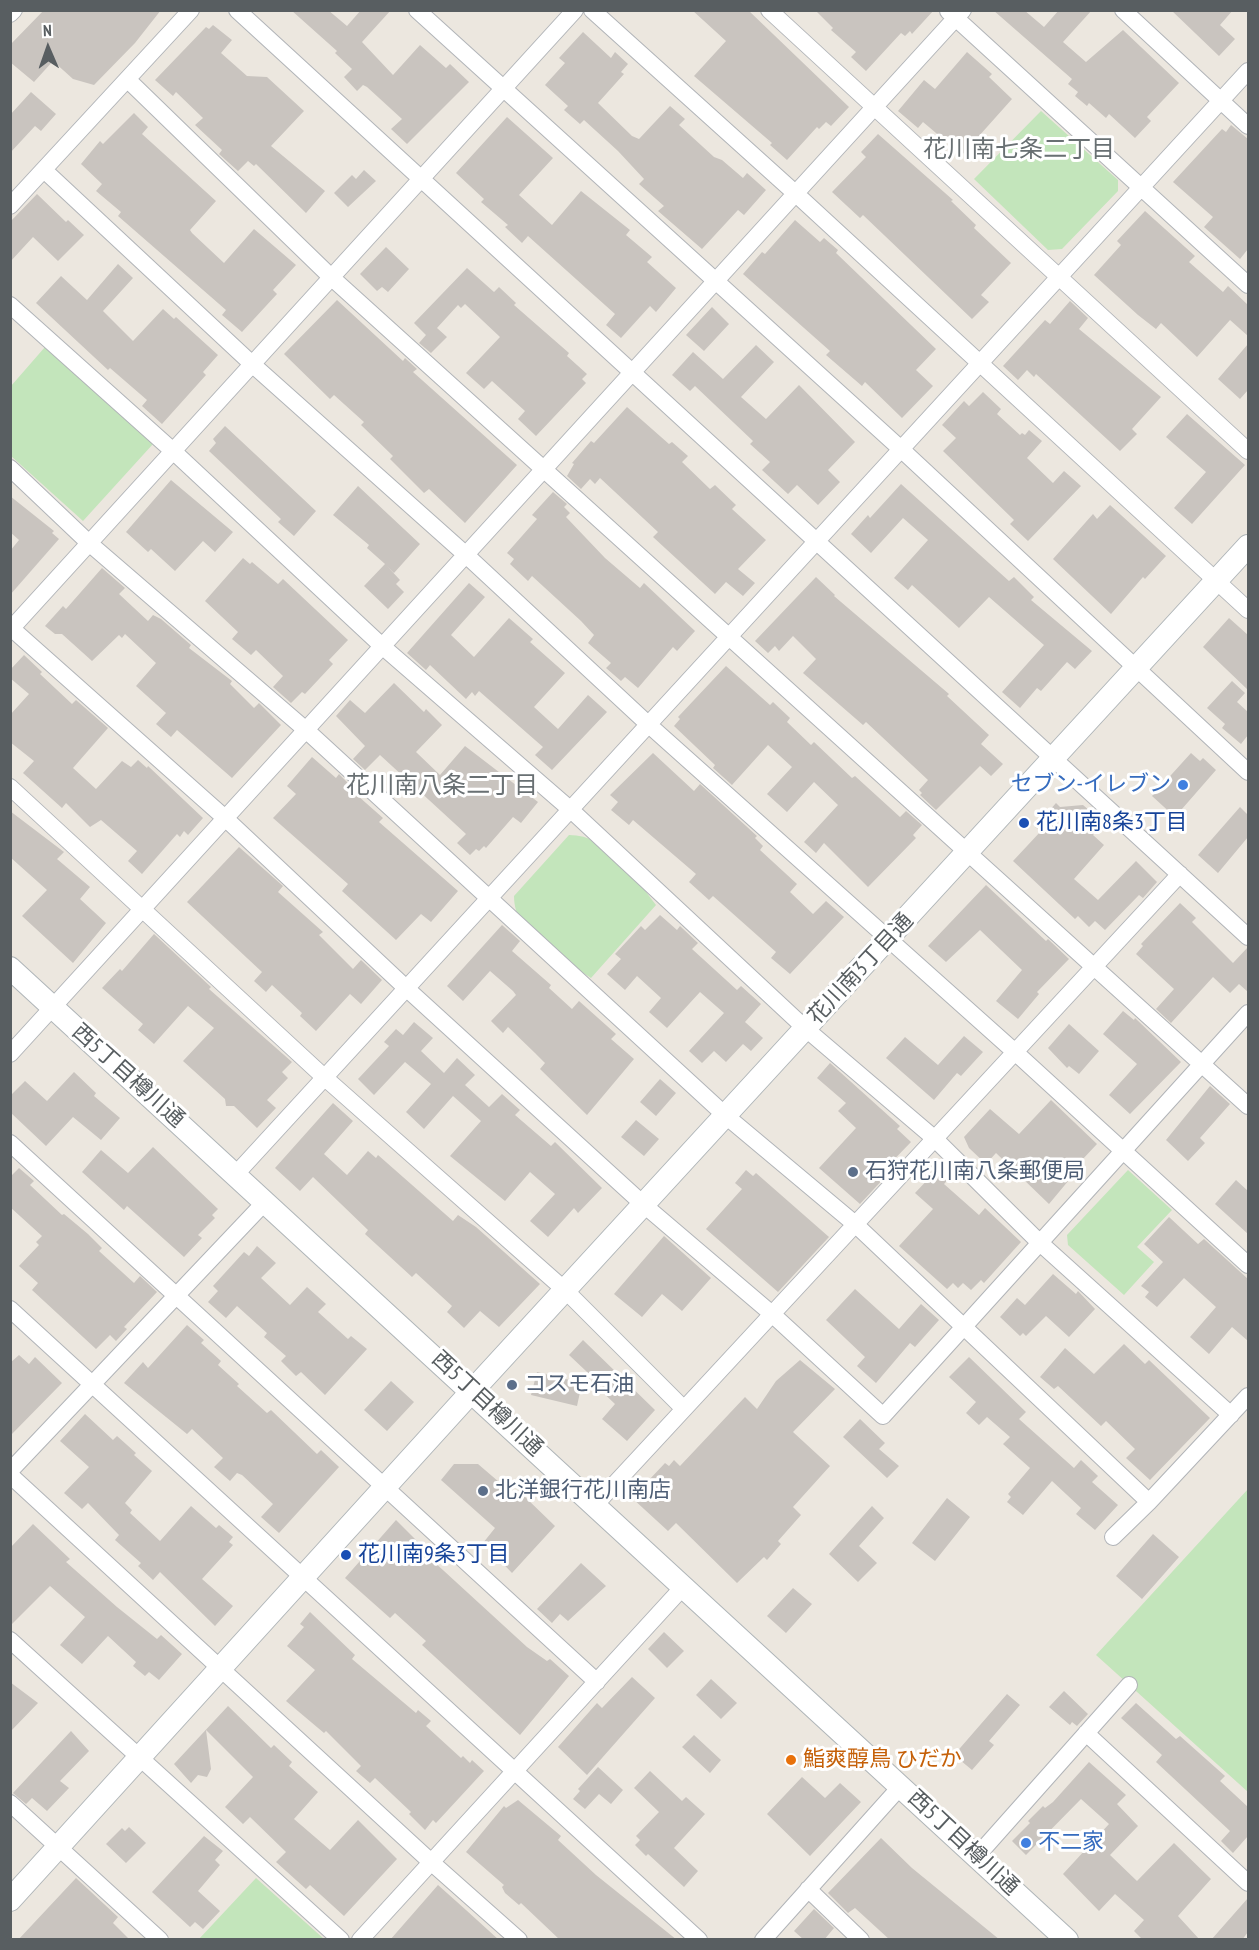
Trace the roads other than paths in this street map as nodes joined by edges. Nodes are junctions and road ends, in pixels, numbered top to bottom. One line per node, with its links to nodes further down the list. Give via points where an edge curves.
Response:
1 (14, 10): 10 (street)
2 (191, 10): 12 (street)
3 (237, 10): 18 (street)
4 (417, 10): 13 (street)
5 (575, 10): 13 (street)
6 (592, 10): 20 (street)
7 (769, 10): 15 (street)
8 (1123, 10): 14 (street)
9 (956, 13): 15 (street); 19 (street)
10 (10, 14)
11 (1248, 70): 14 (street)
12 (128, 80): 17 (street); 22 (street)
13 (503, 89): 18 (street); 24 (street)
14 (1221, 101): 16 (street); 19 (street)
15 (874, 107): 20 (street); 23 (street)
16 (1248, 126)
17 (44, 170): 21 (street); 27 (street)
18 (421, 179): 22 (street); 29 (street)
19 (1142, 187): 23 (street); 25 (street)
20 (795, 193): 24 (street); 28 (street)
21 (10, 206)
22 (331, 278): 27 (street); 34 (street)
23 (1058, 279): 28 (street); 32 (street)
24 (714, 282): 29 (street); 30 (street)
25 (1248, 285)
26 (10, 305): 31 (street)
27 (252, 364): 31 (street); 38 (street)
28 (980, 364): 30 (street); 39 (street)
29 (631, 371): 34 (street); 35 (street)
30 (902, 450): 35 (street); 44 (street)
31 (173, 451): 36 (street); 43 (street)
32 (1248, 451)
33 (10, 468): 36 (street)
34 (544, 468): 38 (street); 42 (street)
35 (818, 542): 42 (street); 47 (street)
36 (89, 543): 41 (street); 46 (street)
37 (1248, 546): 39 (street, 花川南3丁目通)
38 (465, 554): 43 (street); 45 (street)
39 (1217, 580): 40 (street); 44 (street, 花川南3丁目通)
40 (1248, 610)
41 (11, 628): 51 (street)
42 (731, 636): 45 (street); 52 (street)
43 (382, 646): 46 (street); 50 (street)
44 (1136, 669): 47 (street, 花川南3丁目通); 48 (street)
45 (649, 725): 50 (street); 57 (street)
46 (306, 730): 51 (street); 54 (street)
47 (1054, 759): 52 (street, 花川南3丁目通); 53 (street)
48 (1248, 772)
49 (10, 787): 55 (street)
50 (571, 810): 54 (street); 63 (street)
51 (225, 818): 55 (street); 60 (street)
52 (967, 854): 57 (street, 花川南3丁目通); 58 (street)
53 (1180, 874): 56 (street); 58 (street)
54 (489, 899): 60 (street); 69 (street)
55 (144, 908): 61 (street); 67 (street)
56 (1248, 937)
57 (888, 940): 63 (street, 花川南3丁目通); 64 (street)
58 (1095, 965): 64 (street); 66 (street)
59 (10, 968): 61 (street, 西5丁目樽川通)
60 (406, 988): 67 (street); 75 (street)
61 (54, 1008): 65 (street); 73 (street, 西5丁目樽川通)
62 (1248, 1013): 66 (street)
63 (806, 1029): 69 (street, 花川南3丁目通); 70 (street)
64 (1015, 1052): 70 (street); 72 (street)
65 (10, 1054)
66 (1203, 1063): 68 (street); 72 (street)
67 (324, 1077): 73 (street); 79 (street)
68 (1248, 1106)
69 (726, 1116): 75 (street, 花川南3丁目通); 76 (street)
70 (934, 1138): 76 (street); 77 (street)
71 (10, 1143): 80 (street)
72 (1124, 1150): 77 (street); 78 (street)
73 (236, 1174): 74 (street, 西5丁目樽川通)
74 (266, 1201): 80 (street); 85 (street, 西5丁目樽川通)
75 (644, 1205): 79 (street, 花川南3丁目通); 82 (street)
76 (855, 1224): 82 (street); 83 (street)
77 (1040, 1242): 83 (street); 88 (street)
78 (1248, 1265)
79 (566, 1291): 85 (street, 花川南3丁目通); 87 (street)
80 (177, 1297): 84 (street); 90 (street)
81 (10, 1309): 84 (street)
82 (772, 1314): 83 (street, via 883,1416); 87 (street)
83 (963, 1326): 91 (street)
84 (92, 1384): 89 (street); 94 (street)
85 (473, 1390): 90 (street, 花川南3丁目通); 92 (street, 西5丁目樽川通)
86 (1248, 1396): 88 (street)
87 (684, 1409): 92 (street)
88 (1231, 1414): 91 (street)
89 (10, 1473): 97 (street)
90 (384, 1488): 94 (street, 花川南3丁目通); 98 (street)
91 (1149, 1502): 93 (street)
92 (596, 1504): 95 (street, 西5丁目樽川通)
93 (1113, 1537)
94 (302, 1578): 97 (street, 花川南3丁目通); 102 (street)
95 (684, 1586): 98 (street); 103 (street, 西5丁目樽川通)
96 (10, 1640): 101 (street)
97 (221, 1668): 101 (street, 花川南3丁目通); 107 (street)
98 (597, 1682): 102 (street)
99 (1129, 1685): 100 (street)
100 (1086, 1733): 106 (street); 108 (street)
101 (139, 1758): 105 (street, 花川南3丁目通); 112 (street)
102 (516, 1770): 107 (street); 115 (street)
103 (901, 1786): 106 (street, 西5丁目樽川通); 109 (street)
104 (10, 1803): 105 (street)
105 (58, 1847): 110 (street, 花川南3丁目通); 111 (street)
106 (977, 1856): 118 (street, 西5丁目樽川通)
107 (431, 1862): 113 (street); 114 (street)
108 (1248, 1883)
109 (808, 1889): 116 (street); 117 (street)
110 (10, 1900)
111 (160, 1940)
112 (341, 1940)
113 (360, 1940)
114 (519, 1940)
115 (699, 1940)
116 (763, 1940)
117 (861, 1940)
118 (1067, 1940)

